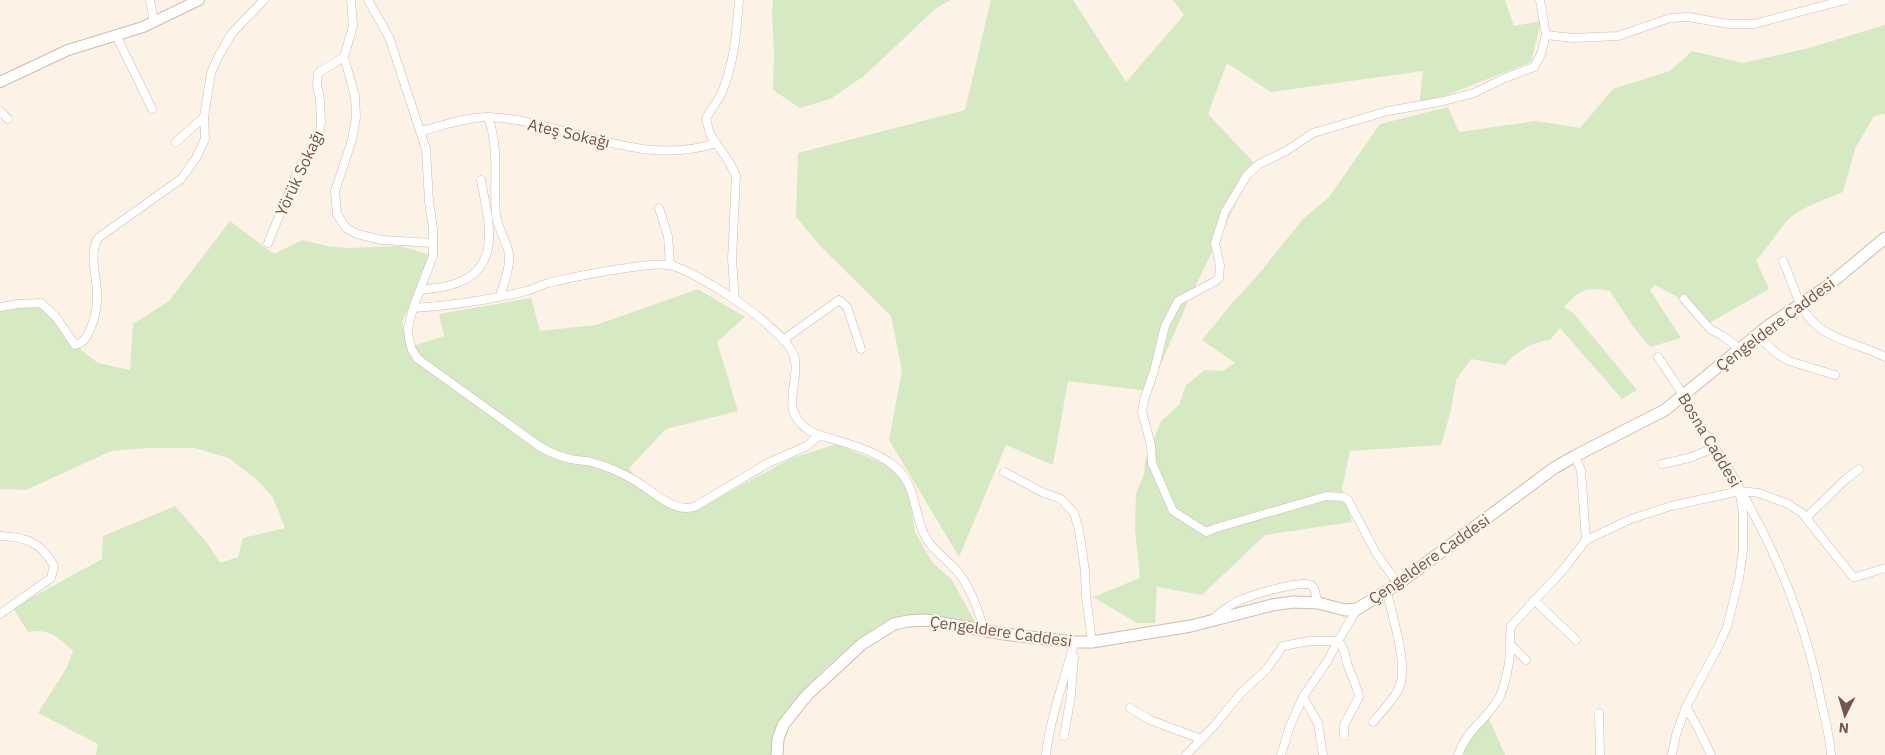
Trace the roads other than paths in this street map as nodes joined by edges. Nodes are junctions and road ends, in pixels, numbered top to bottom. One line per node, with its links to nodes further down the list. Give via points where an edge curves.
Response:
1 (150, 0): 9 (street)
2 (199, 0): 9 (street)
3 (264, 0): 16 (street, via 232,33 218,57 211,73)
4 (350, 0): 12 (street, via 353,26)
5 (368, 0): 19 (street, via 389,37)
6 (739, 0): 21 (street, via 735,53 721,95 706,119)
7 (1540, 0): 11 (street)
8 (1845, 0): 11 (street, via 1754,24 1729,24 1688,17 1670,18 1618,36 1573,38)
9 (154, 22): 10 (street)
10 (116, 35): 13 (street, via 68,50); 14 (street)
11 (1546, 35): 55 (street, via 1534,67 1474,93 1388,111 1313,133 1246,175 1225,212 1215,243 1219,278 1178,301 1165,326 1144,400 1142,412 1152,463 1173,511 1206,532 1326,496 1342,497 1348,500 1376,553)
12 (344, 57): 25 (street, Yörük Sokağı, via 318,73 319,136 298,168); 26 (street, via 355,96 356,117 335,191 337,214 346,228 357,234 382,240)
13 (0, 82)
14 (152, 109)
15 (0, 111): 18 (street)
16 (204, 117): 20 (street); 34 (street, via 205,139 181,179 98,238 94,246 95,316 82,344 75,345 56,317 41,303)
17 (488, 117): 19 (street, Ateş Sokağı); 21 (street, Ateş Sokağı, via 634,148 694,150); 30 (street, via 496,146 497,226 509,256)
18 (8, 119)
19 (421, 131): 26 (street, via 426,149)
20 (176, 142)
21 (716, 143): 32 (street, via 736,175 732,259)
22 (480, 180): 29 (street, via 490,235 487,255 479,269 452,285)
23 (659, 208): 28 (street, via 668,236)
24 (1885, 238): 33 (main road, Çengeldere Caddesi)
25 (268, 243)
26 (433, 243): 29 (street, via 433,256)
27 (1783, 261): 33 (street)
28 (670, 265): 30 (street, via 611,270); 32 (street)
29 (421, 290): 35 (street)
30 (500, 296): 35 (street, via 450,306)
31 (1684, 299): 39 (street, via 1710,329)
32 (735, 300): 37 (street, via 768,324)
33 (1801, 304): 36 (main road, Çengeldere Caddesi); 41 (street, via 1812,320 1830,334)
34 (0, 307)
35 (414, 308): 44 (street, via 408,328 412,350 418,359 539,446 553,454 617,471 677,507 696,506 768,463 807,446)
36 (1757, 334): 39 (main road, Çengeldere Caddesi); 42 (street, via 1789,361)
37 (783, 340): 38 (street, via 838,300 847,307); 44 (street, via 795,358 794,413 803,426)
38 (861, 349)
39 (1740, 349): 43 (main road, Çengeldere Caddesi)
40 (1658, 357): 43 (street, Bosna Caddesi)
41 (1885, 357)
42 (1834, 375)
43 (1684, 396): 45 (street, Bosna Caddesi); 46 (main road, Çengeldere Caddesi, via 1658,414)
44 (819, 435): 62 (street, via 869,451 902,474 913,492 926,538 961,577)
45 (1714, 448): 47 (street); 50 (street, Bosna Caddesi)
46 (1575, 456): 53 (street, via 1581,470); 55 (main road, Çengeldere Caddesi, via 1554,468)
47 (1662, 464)
48 (1859, 469): 51 (street)
49 (1004, 472): 66 (street, via 1061,499 1074,513 1085,571)
50 (1740, 491): 51 (street, via 1759,493 1788,504); 53 (street, via 1639,516); 70 (street, Bosna Caddesi, via 1743,549 1735,598 1719,645); 86 (street, via 1798,610 1817,676)
51 (1806, 518): 54 (street, via 1853,576)
52 (0, 536): 60 (street, via 30,540 50,557 54,566 51,578)
53 (1586, 540): 57 (street)
54 (1885, 568)
55 (1398, 584): 56 (main road, Çengeldere Caddesi)
56 (1386, 592): 59 (main road, Çengeldere Caddesi); 73 (street, via 1403,662 1402,674 1400,686)
57 (1534, 600): 63 (street); 67 (street, via 1511,626)
58 (1318, 603): 59 (main road, Çengeldere Caddesi, via 1345,610); 61 (main road, Çengeldere Caddesi, via 1272,605); 61 (street, via 1314,588 1303,584 1260,593 1232,604)
59 (1357, 609): 64 (street)
60 (0, 614)
61 (1210, 622): 66 (main road, Çengeldere Caddesi)
62 (984, 631): 65 (main road, Çengeldere Caddesi); 77 (main road, Çengeldere Caddesi, via 926,620 894,624 862,644 807,695 783,725)
63 (1576, 640)
64 (1338, 641): 69 (street); 75 (street, via 1343,646 1359,697 1344,725); 76 (street, via 1309,641 1283,646 1266,670 1240,693)
65 (1074, 642): 66 (main road, Çengeldere Caddesi); 74 (street, via 1074,669); 78 (street, via 1053,715)
66 (1092, 642)
67 (1510, 645): 68 (street); 82 (street, via 1500,697 1463,742)
68 (1526, 660)
69 (1303, 696): 80 (street); 81 (street, via 1318,723)
70 (1686, 707): 84 (street, Bosna Caddesi); 85 (street)
71 (1130, 708): 76 (street, via 1150,720)
72 (1599, 713): 83 (street)
73 (1374, 722)
74 (1064, 736)
75 (1344, 736)
76 (1202, 738): 79 (street)
77 (776, 755)
78 (1046, 755)
79 (1186, 755)
80 (1281, 755)
81 (1323, 755)
82 (1458, 755)
83 (1600, 755)
84 (1672, 755)
85 (1711, 755)
86 (1831, 755)

